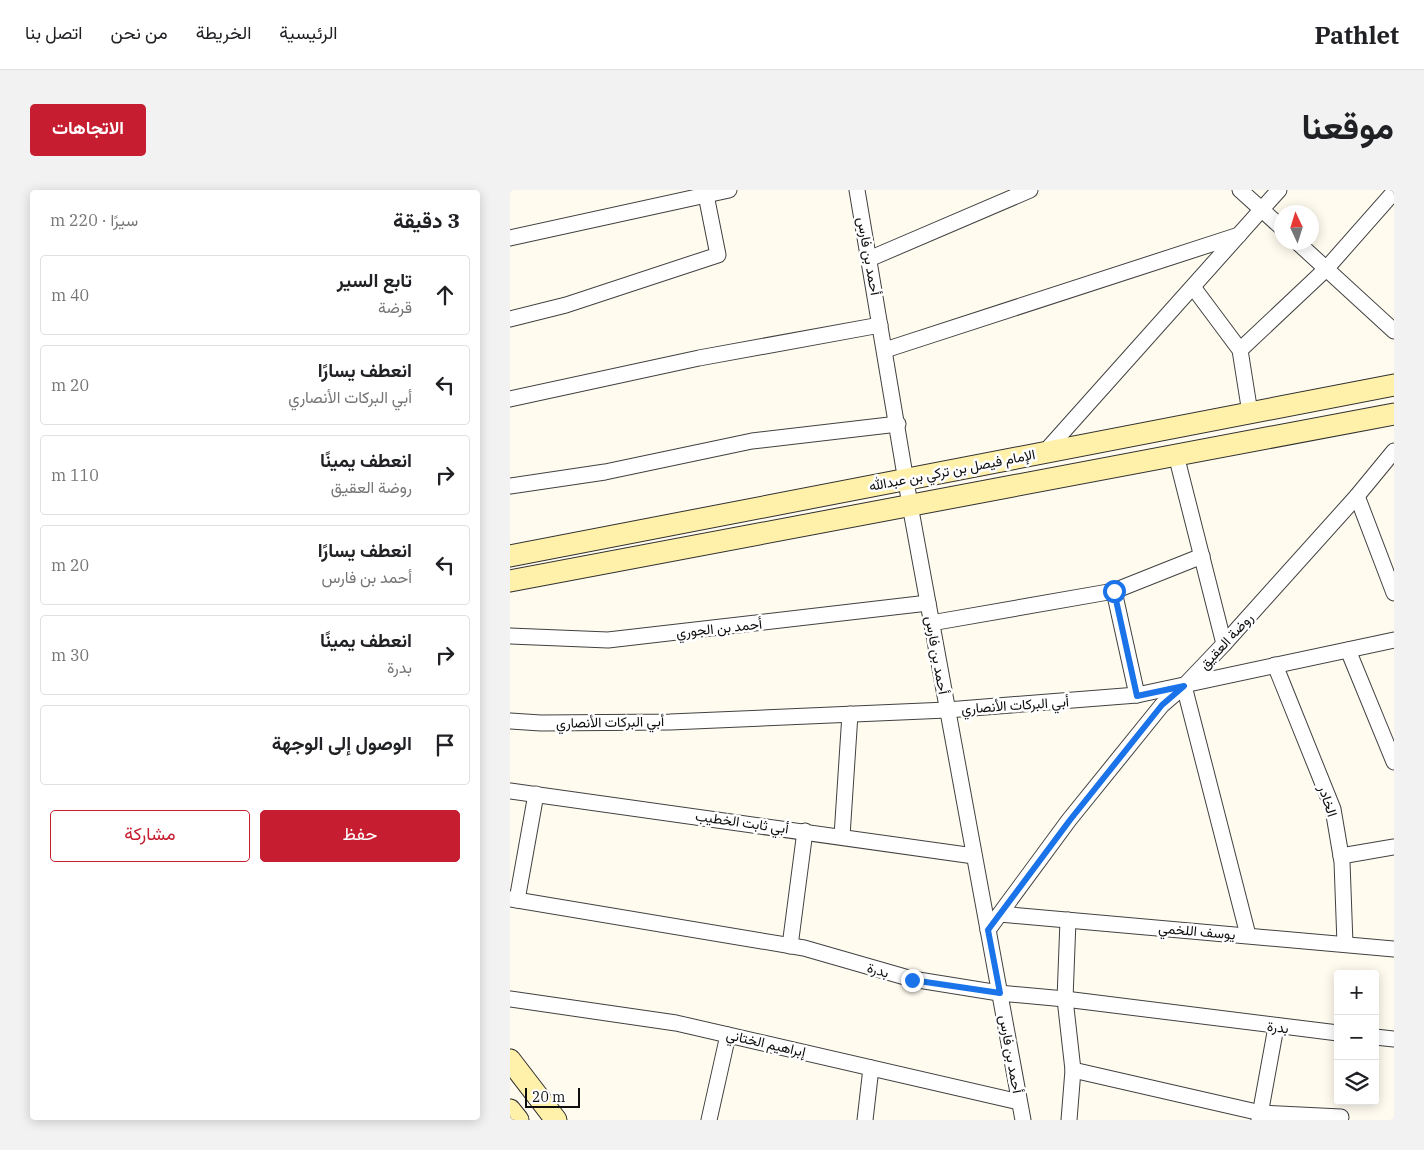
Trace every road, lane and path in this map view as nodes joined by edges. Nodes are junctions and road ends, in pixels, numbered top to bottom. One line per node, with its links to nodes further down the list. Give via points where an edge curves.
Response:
1 (729, 190): 7 (street)
2 (857, 190): 13 (street, أحمد بن فارس)
3 (1240, 190): 8 (street)
4 (1279, 190): 8 (street)
5 (1024, 191): 13 (street)
6 (1394, 192): 14 (street)
7 (706, 195): 11 (street); 16 (street, via 718,255 566,305)
8 (1262, 210): 9 (street); 10 (street)
9 (1274, 221)
10 (1239, 235): 15 (street); 19 (street)
11 (510, 238)
12 (1306, 250): 14 (street)
13 (869, 259): 17 (street, أحمد بن فارس)
14 (1326, 269): 18 (street); 20 (street)
15 (1193, 287): 20 (street); 27 (street)
16 (510, 319)
17 (880, 325): 19 (street, أحمد بن فارس); 22 (street, via 699,358)
18 (1394, 331)
19 (885, 350): 25 (street, أحمد بن فارس)
20 (1240, 350): 23 (street)
21 (1394, 385): 23 (main road, الإمام فيصل بن تركي بن عبدالله)
22 (510, 399)
23 (1250, 413): 27 (main road, الإمام فيصل بن تركي بن عبدالله)
24 (1394, 414): 28 (main road, الإمام فيصل بن تركي بن عبدالله)
25 (898, 424): 29 (street, أحمد بن فارس); 30 (street, via 752,441 605,472)
26 (1394, 451): 31 (street, روضة العقيق)
27 (1044, 453): 29 (main road, الإمام فيصل بن تركي بن عبدالله)
28 (1176, 455): 32 (main road, الإمام فيصل بن تركي بن عبدالله); 34 (street)
29 (907, 479): 32 (street, أحمد بن فارس); 33 (main road, الإمام فيصل بن تركي بن عبدالله)
30 (510, 486)
31 (1357, 496): 37 (street); 42 (street, روضة العقيق)
32 (910, 506): 35 (main road, الإمام فيصل بن تركي بن عبدالله); 38 (street, أحمد بن فارس)
33 (510, 556)
34 (1202, 556): 36 (street); 42 (street)
35 (510, 581)
36 (1114, 591): 39 (street); 46 (street)
37 (1394, 593)
38 (928, 603): 39 (street, أحمد بن فارس); 40 (street, أحمد بن الجوري, via 608,640)
39 (931, 623): 47 (street, أحمد بن فارس)
40 (510, 636)
41 (1394, 640): 43 (street, أبي البركات الأنصاري)
42 (1224, 644): 45 (street, روضة العقيق)
43 (1348, 650): 44 (street, أبي البركات الأنصاري); 50 (street)
44 (1275, 665): 45 (street, أبي البركات الأنصاري); 57 (street, الخادر, via 1333,809)
45 (1184, 686): 46 (street, أبي البركات الأنصاري); 59 (street, روضة العقيق, via 1162,705); 62 (street)
46 (1137, 696): 47 (street, أبي البركات الأنصاري)
47 (947, 710): 48 (street, أبي البركات الأنصاري); 56 (street, أحمد بن فارس)
48 (850, 714): 49 (street, أبي البركات الأنصاري, via 670,722); 54 (street)
49 (510, 721)
50 (1394, 762)
51 (510, 791): 52 (street, أبي ثابت الخطيب)
52 (536, 794): 53 (street, أبي ثابت الخطيب); 58 (street)
53 (805, 831): 54 (street, أبي ثابت الخطيب); 64 (street)
54 (842, 836): 56 (street, أبي ثابت الخطيب)
55 (1394, 847): 57 (street)
56 (974, 856): 61 (street, أحمد بن فارس)
57 (1341, 856): 63 (street, الخادر)
58 (514, 899): 64 (street, بدرة)
59 (1000, 914): 60 (street, يوسف اللخمي); 61 (street, روضة العقيق)
60 (1068, 920): 62 (street, يوسف اللخمي); 68 (street)
61 (988, 930): 66 (street, أحمد بن فارس)
62 (1248, 935): 63 (street, يوسف اللخمي)
63 (1345, 944): 65 (street, يوسف اللخمي)
64 (790, 946): 66 (street, بدرة, via 912,980)
65 (1394, 949)
66 (1000, 993): 68 (street, بدرة); 77 (street, أحمد بن فارس)
67 (510, 999): 71 (street, إبراهيم الختاني, via 666,1021)
68 (1065, 999): 69 (street, بدرة); 76 (street)
69 (1276, 1027): 70 (street, بدرة); 79 (street)
70 (1334, 1033)
71 (728, 1034): 75 (street, إبراهيم الختاني); 84 (street)
72 (1379, 1037): 73 (street)
73 (1394, 1039)
74 (510, 1060): 83 (main road)
75 (872, 1068): 77 (street, إبراهيم الختاني); 85 (street)
76 (1073, 1070): 79 (street); 87 (street)
77 (1019, 1102): 86 (street, أحمد بن فارس)
78 (510, 1110): 82 (main road)
79 (1260, 1116): 80 (street)
80 (1341, 1117)
81 (510, 1118): 82 (street)
82 (517, 1120)
83 (556, 1120)
84 (709, 1120)
85 (865, 1120)
86 (1023, 1120)
87 (1069, 1120)

